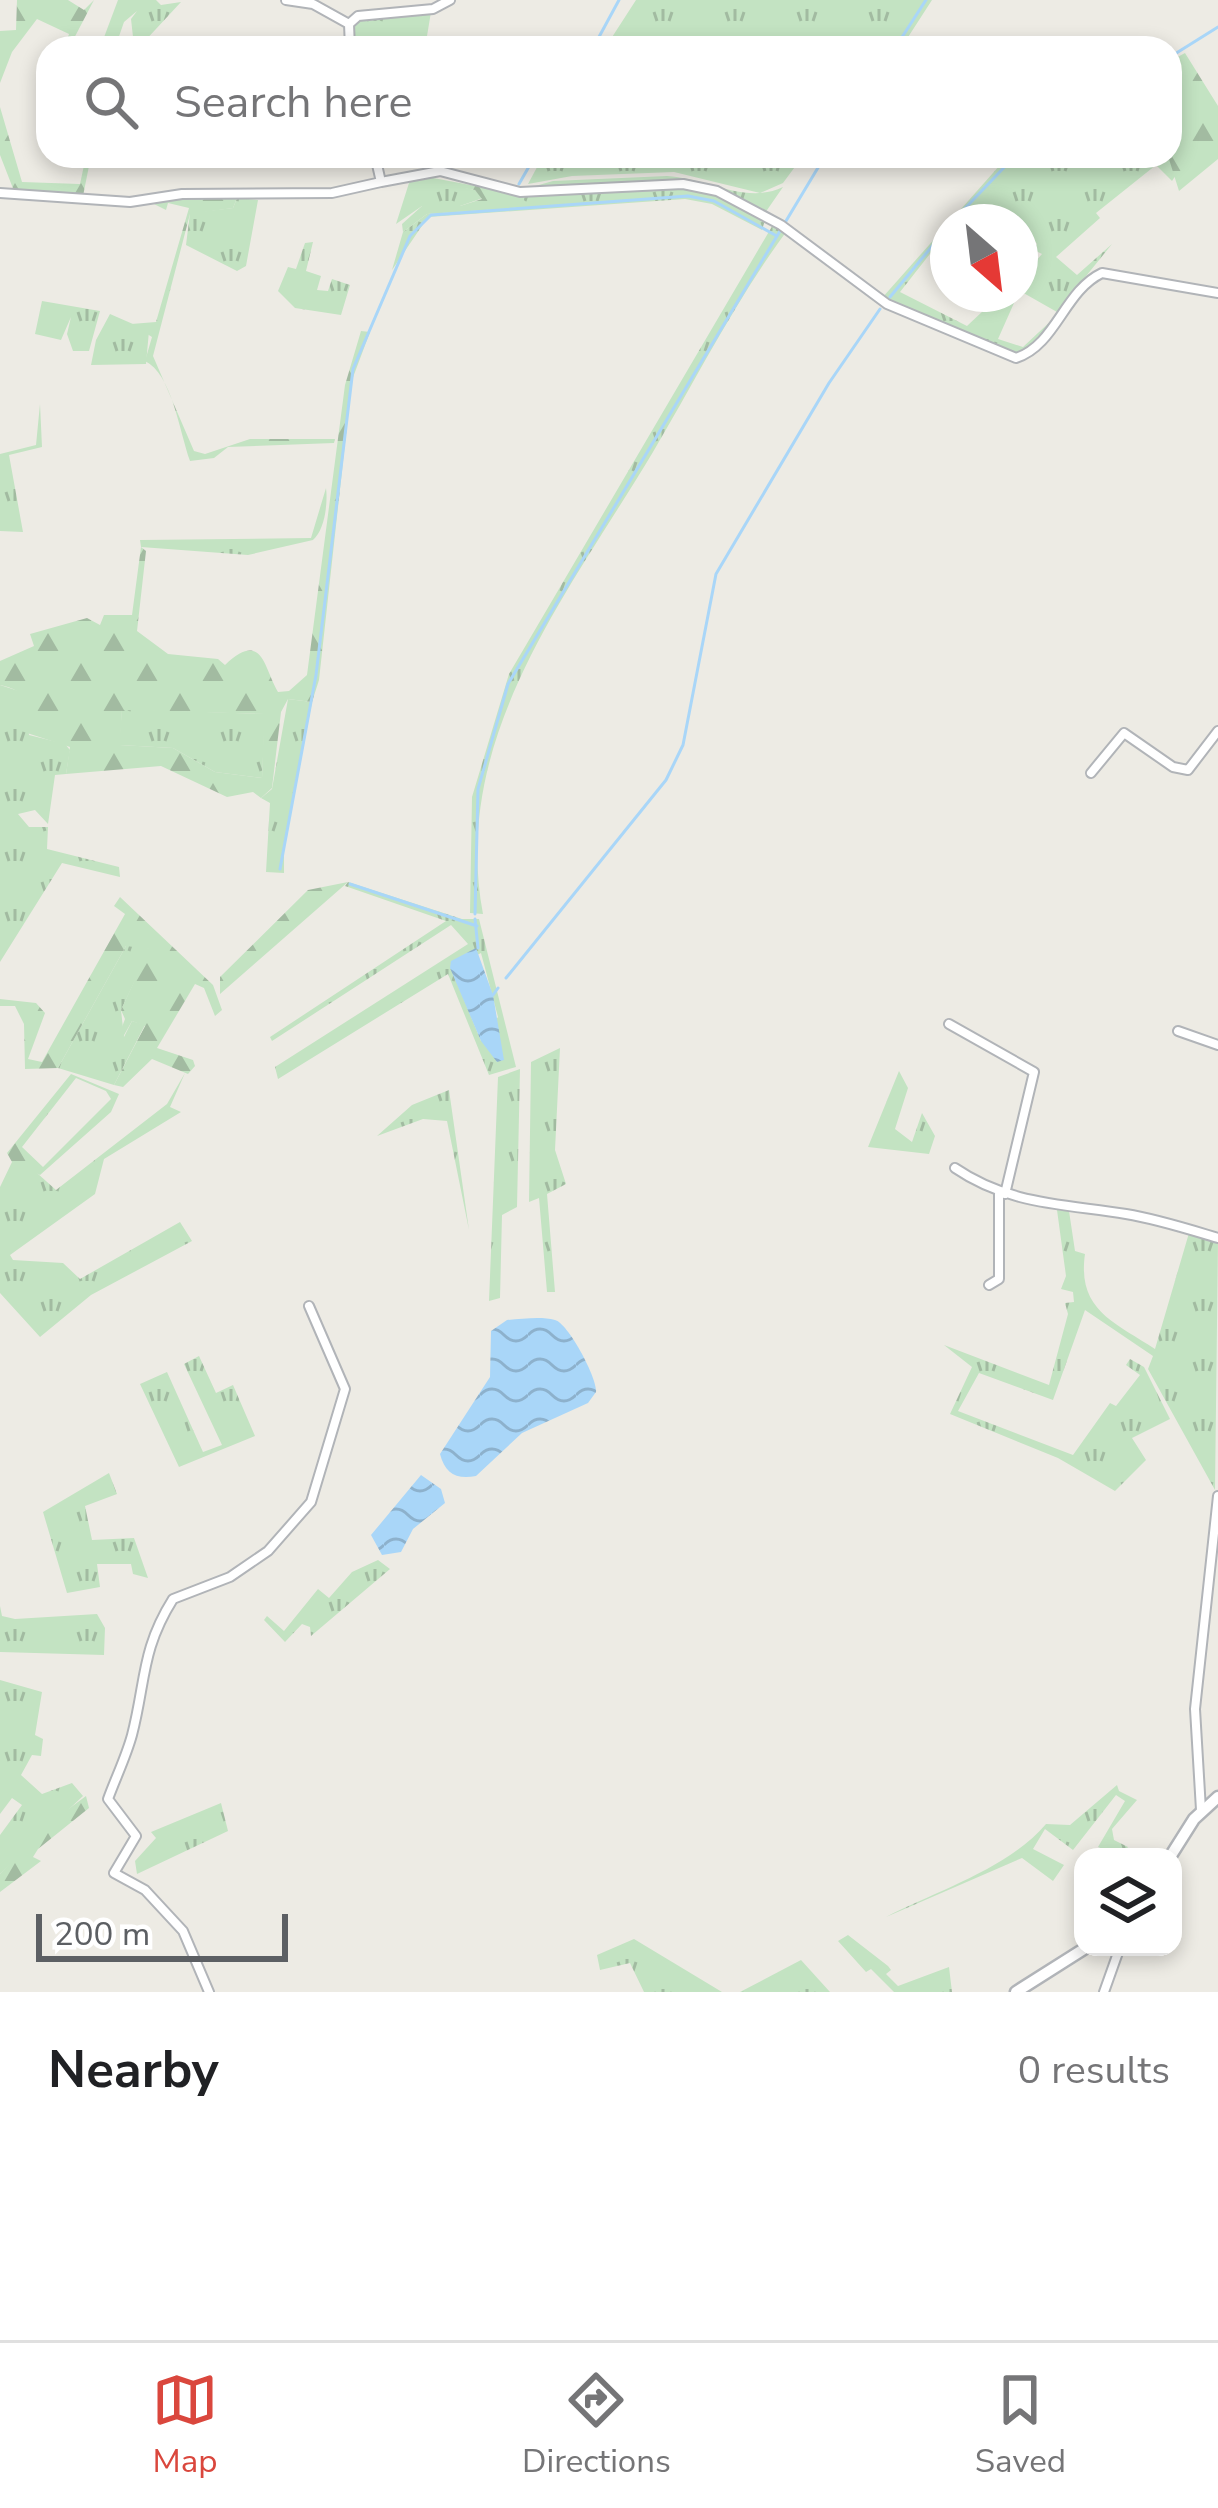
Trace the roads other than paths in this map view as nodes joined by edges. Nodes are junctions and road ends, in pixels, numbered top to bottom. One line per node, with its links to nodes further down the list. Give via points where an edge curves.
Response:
1 (286, 0): 3 (street)
2 (450, 0): 3 (street, via 433,9 370,12)
3 (349, 24): 4 (street)
4 (350, 36)
5 (378, 168): 6 (street)
6 (381, 182): 7 (street, via 332,193 130,202); 8 (street, via 440,171 520,192 682,184 717,191 781,225 887,304 1016,358 1102,273)
7 (0, 193)
8 (1218, 293)
9 (1218, 730): 10 (street, via 1188,770 1124,733)
10 (1090, 773)
11 (949, 1024): 15 (street, via 1034,1072)
12 (1178, 1031): 13 (street)
13 (1218, 1045)
14 (955, 1168): 15 (street)
15 (1002, 1192): 16 (street); 17 (street, via 999,1279)
16 (1218, 1238)
17 (988, 1285)
18 (309, 1306): 25 (street, via 345,1389 311,1502 268,1551 230,1577 173,1599 147,1645 134,1729 108,1799 136,1836 115,1873 183,1931)
19 (1218, 1496): 21 (street, via 1195,1709)
20 (1218, 1797): 21 (street)
21 (1201, 1810): 22 (street)
22 (1176, 1848)
23 (1074, 1956): 26 (street)
24 (1117, 1956): 27 (street)
25 (209, 1992)
26 (1016, 1992)
27 (1104, 1992)

